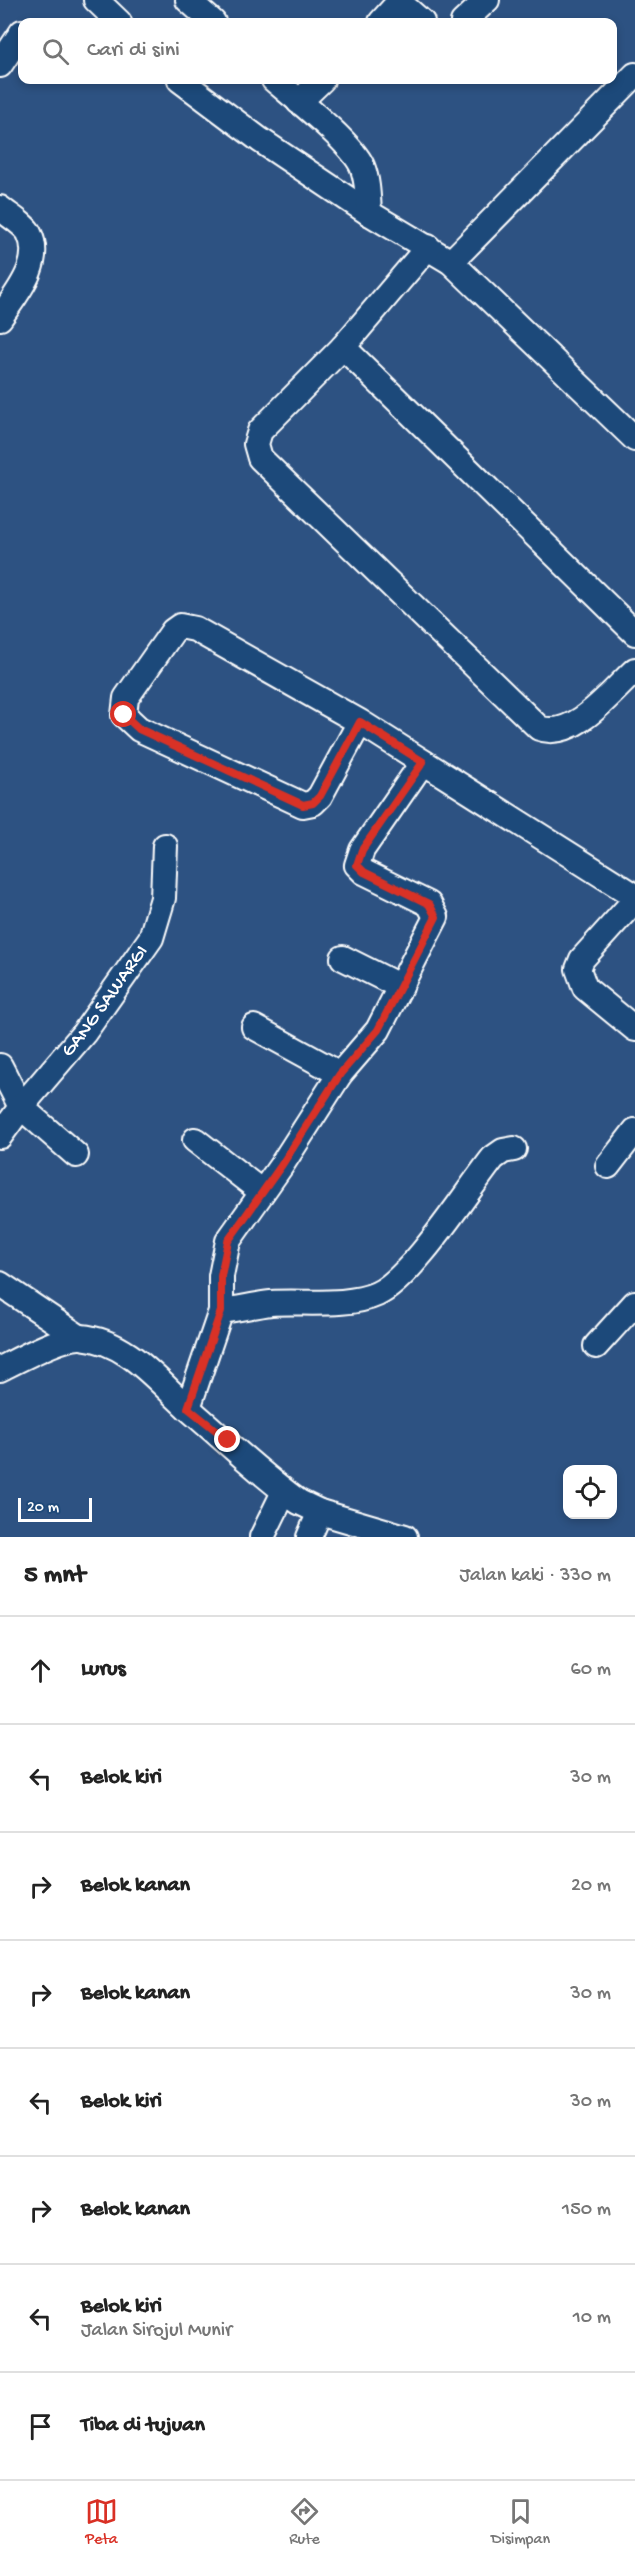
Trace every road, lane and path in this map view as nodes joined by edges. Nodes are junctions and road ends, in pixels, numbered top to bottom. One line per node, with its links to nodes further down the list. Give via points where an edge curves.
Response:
1 (97, 0): 5 (street)
2 (188, 0): 6 (street)
3 (488, 0): 9 (street)
4 (398, 1): 7 (street); 8 (street)
5 (115, 18)
6 (208, 18)
7 (384, 18)
8 (417, 18)
9 (468, 18)
10 (18, 38): 11 (street)
11 (0, 65)
12 (635, 75): 20 (street)
13 (185, 84): 18 (street)
14 (279, 84): 16 (street)
15 (318, 84): 16 (street)
16 (299, 102): 18 (street, via 361,164)
17 (0, 208): 21 (street, via 28,231 34,251 27,276)
18 (369, 213): 19 (street)
19 (428, 247): 20 (street); 22 (street)
20 (451, 262): 23 (street)
21 (0, 318)
22 (343, 347): 24 (street); 25 (street, via 260,431 256,444 260,458 273,474 539,728 549,732 573,726)
23 (635, 439)
24 (635, 633)
25 (635, 670)
26 (360, 722): 26 (street, via 195,629 180,626 123,706 124,715 139,729 303,805 320,796); 27 (street)
27 (423, 762): 29 (street); 31 (street, via 357,859 364,872 429,904 435,911 436,917)
28 (165, 846): 36 (street, GANG SAWARGI, via 163,898 151,938 84,1033)
29 (635, 898): 33 (street, via 582,959 579,969 585,988)
30 (343, 958): 31 (street)
31 (401, 987): 35 (street, via 378,1030)
32 (254, 1027): 35 (street)
33 (635, 1029)
34 (0, 1066): 36 (street)
35 (340, 1074): 43 (street)
36 (21, 1107): 38 (street, GANG SAWARGI); 41 (street)
37 (635, 1131): 42 (street)
38 (0, 1136)
39 (195, 1140): 43 (street)
40 (514, 1149): 46 (street, via 493,1158 431,1241 387,1288 375,1295)
41 (76, 1155)
42 (609, 1166)
43 (262, 1192): 46 (street, via 228,1241 221,1276)
44 (0, 1284): 47 (street)
45 (635, 1303): 48 (street)
46 (221, 1311): 50 (street)
47 (79, 1337): 49 (street); 50 (street, via 114,1347 139,1361)
48 (597, 1346)
49 (0, 1369)
50 (188, 1408): 51 (street)
51 (284, 1492): 52 (street); 53 (street)
52 (321, 1512): 54 (street); 55 (street)
53 (262, 1537)
54 (309, 1537)
55 (405, 1537)

